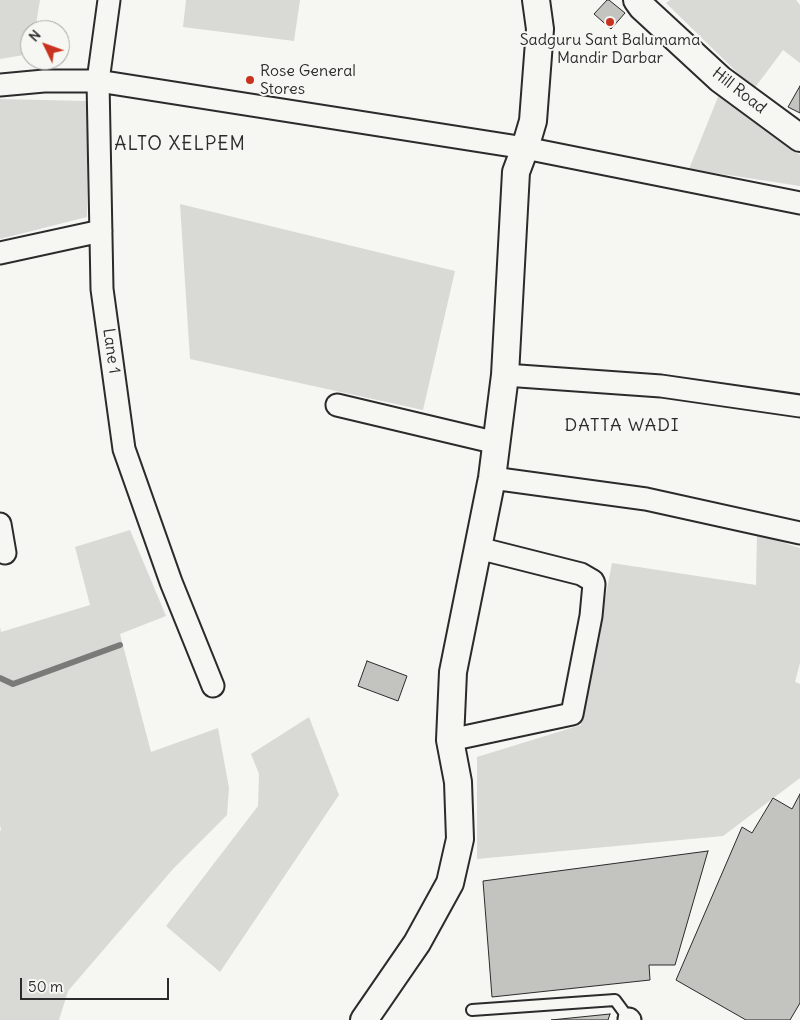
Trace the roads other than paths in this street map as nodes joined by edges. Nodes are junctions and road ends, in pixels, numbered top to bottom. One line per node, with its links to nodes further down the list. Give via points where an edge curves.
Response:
1 (109, 0): 4 (street, Lane 1)
2 (536, 0): 7 (street, via 540,29 533,121)
3 (637, 0): 6 (street, Hill Road, via 720,79)
4 (98, 81): 5 (street); 7 (street); 9 (street, Lane 1)
5 (0, 85)
6 (800, 138)
7 (525, 148): 8 (street); 11 (street, via 516,172)
8 (800, 203)
9 (101, 231): 10 (street); 20 (street, Lane 1, via 102,289 124,449 171,582)
10 (0, 253)
11 (505, 375): 13 (street, via 661,386); 14 (street)
12 (338, 404): 14 (street)
13 (800, 406)
14 (497, 443): 15 (street)
15 (492, 478): 17 (street, via 646,499); 18 (street)
16 (0, 524): 19 (street)
17 (800, 533)
18 (478, 548): 21 (street, via 454,672); 21 (street, via 581,574 593,580 591,616 572,714)
19 (5, 553)
20 (213, 686)
21 (450, 740): 23 (street, via 458,782 460,839 450,883 417,943)
22 (472, 1010): 24 (lane, via 615,1000)
23 (364, 1020)
24 (630, 1020)

